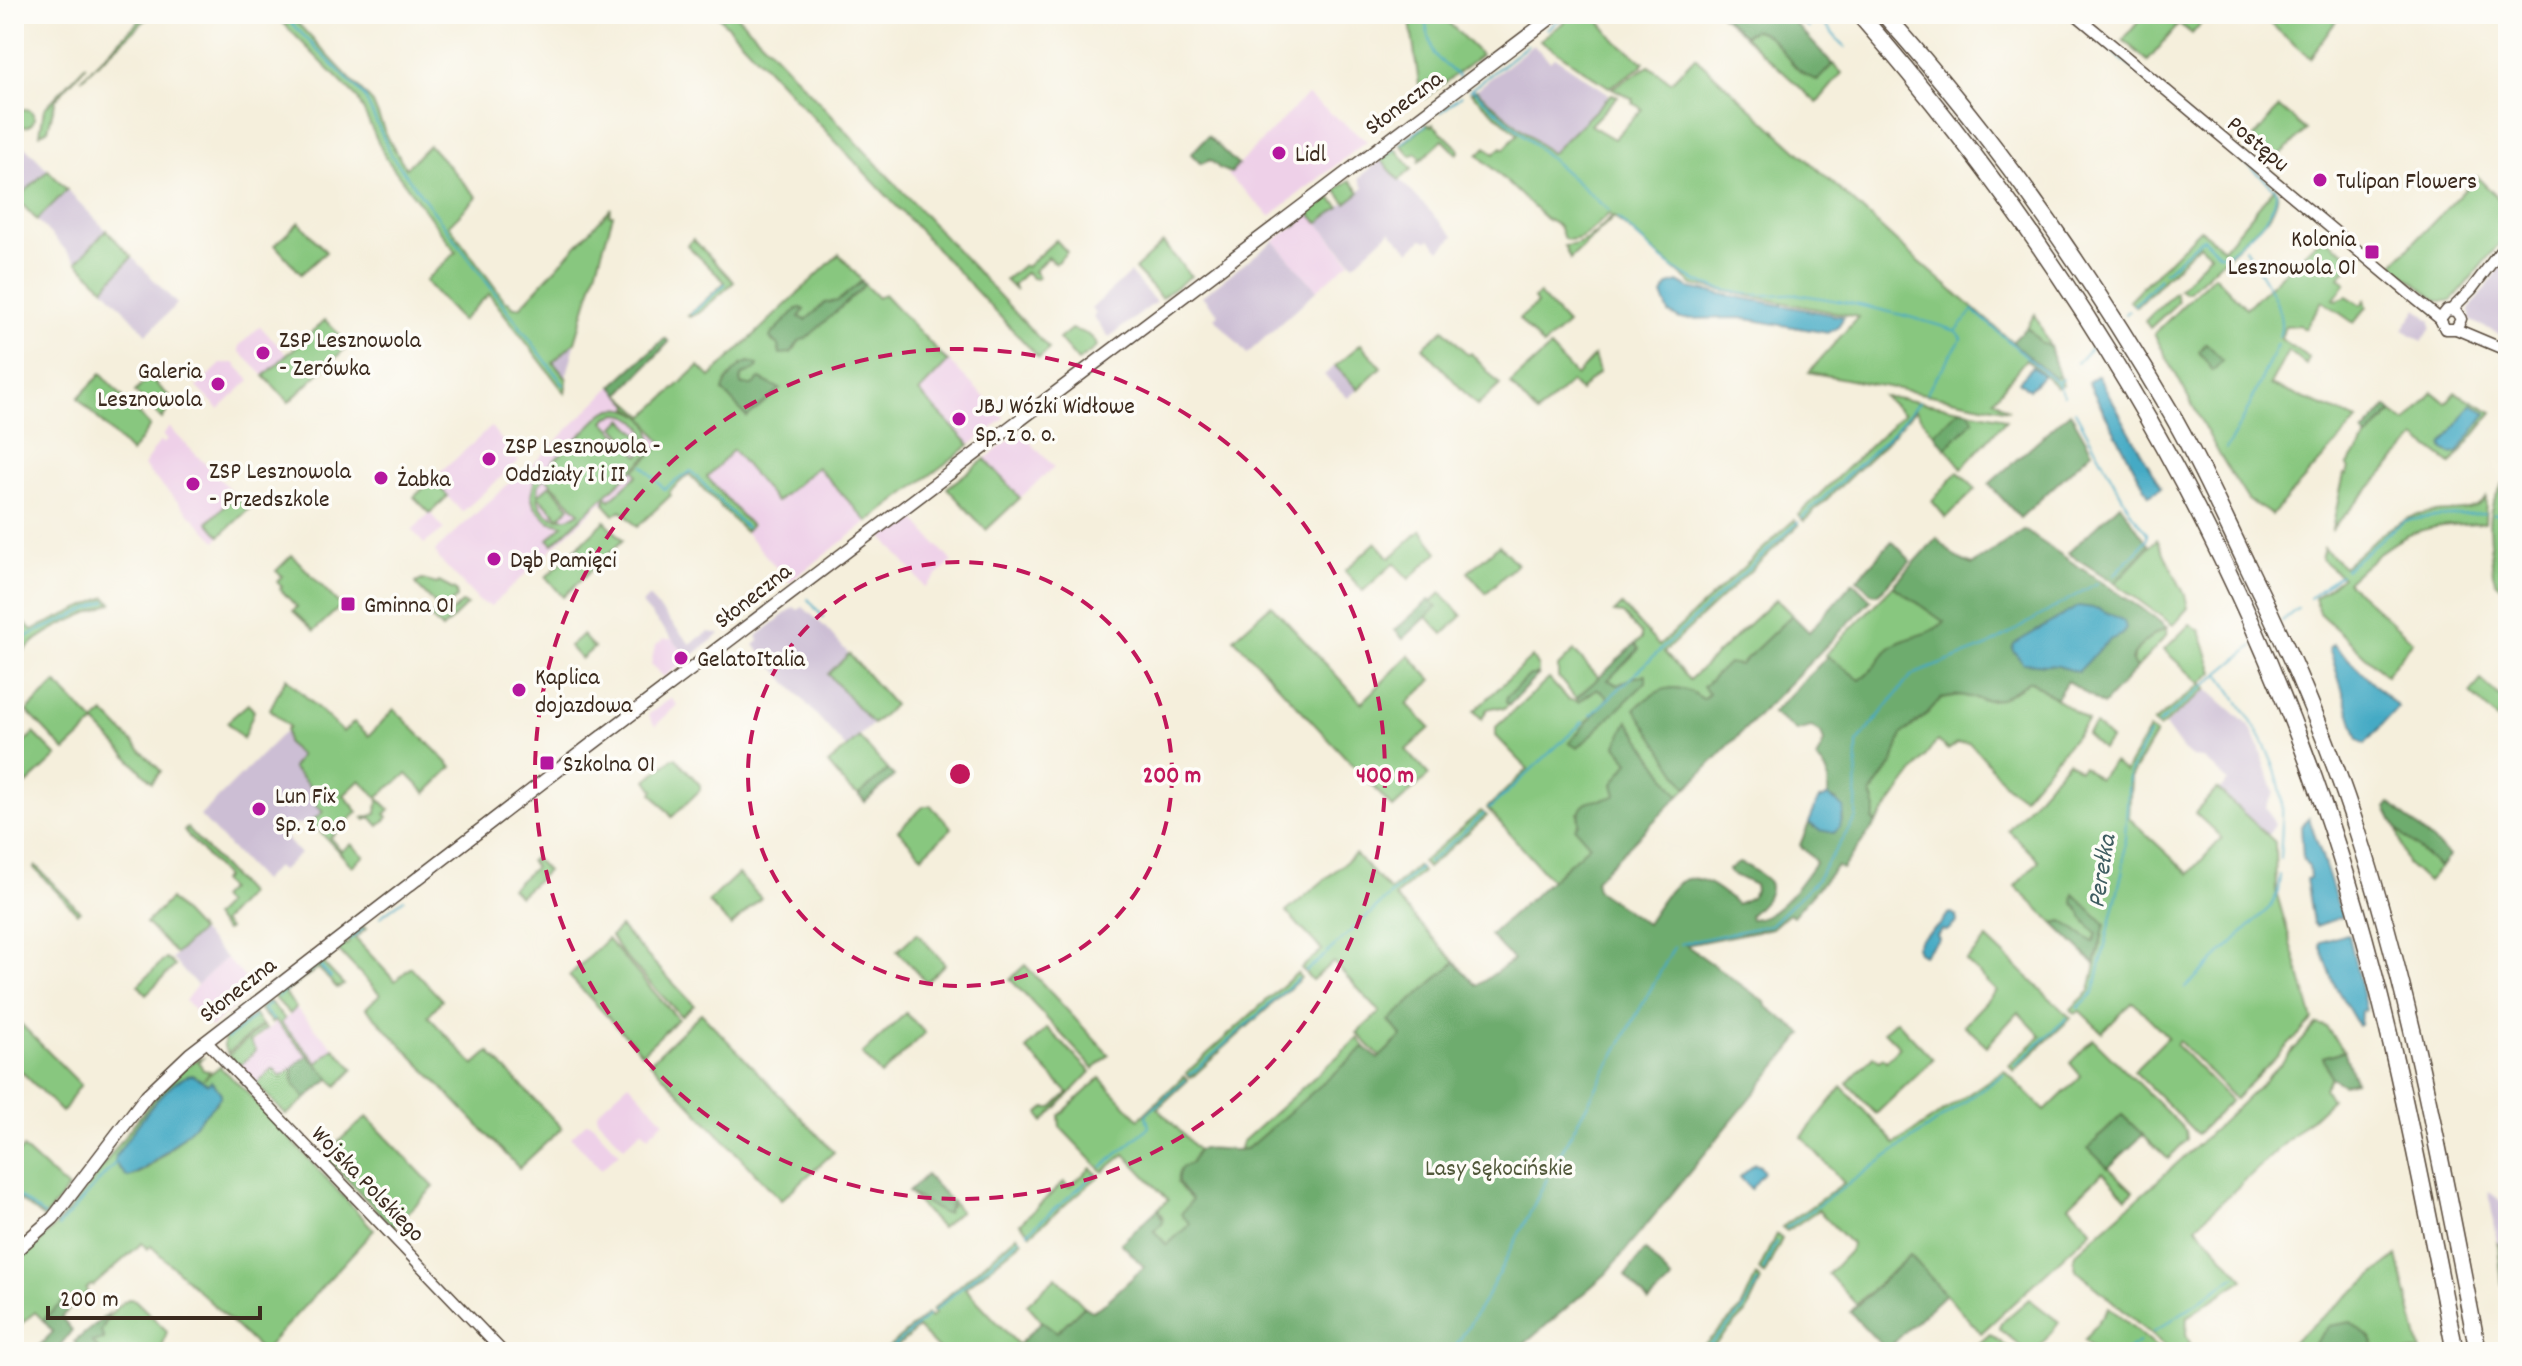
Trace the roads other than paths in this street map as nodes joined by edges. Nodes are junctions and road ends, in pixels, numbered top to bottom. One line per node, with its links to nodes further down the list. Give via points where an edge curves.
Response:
1 (1556, 14): 8 (main road, Słoneczna)
2 (1859, 14): 11 (highway, via 2003,192 2085,311 2178,472 2259,638 2322,800 2353,901 2407,1117)
3 (1884, 14): 12 (highway, via 1981,129 2097,293 2186,442 2276,624 2335,768 2383,915 2422,1068)
4 (2075, 14): 6 (street, Postępu, via 2418,301)
5 (2508, 241): 6 (street)
6 (2452, 318): 7 (street, Postępu)
7 (2508, 351)
8 (206, 1041): 9 (main road, Słoneczna, via 158,1083 66,1202); 10 (street, Wojska Polskiego)
9 (14, 1252)
10 (503, 1352)
11 (2455, 1352)
12 (2478, 1352)

